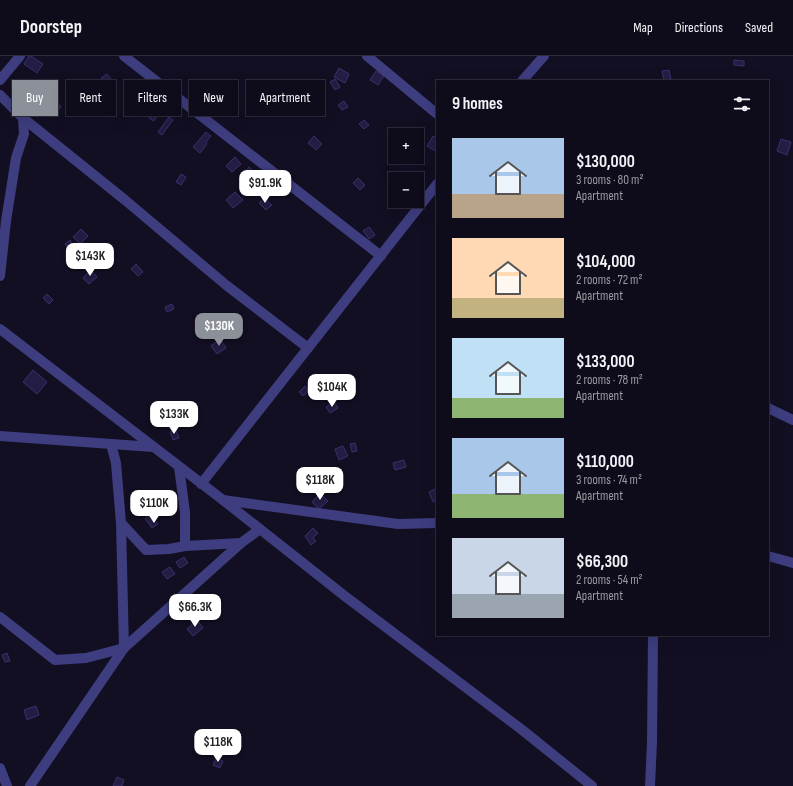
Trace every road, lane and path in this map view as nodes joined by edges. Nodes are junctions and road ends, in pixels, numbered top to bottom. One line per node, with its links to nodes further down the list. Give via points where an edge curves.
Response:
1 (20, 56): 5 (street)
2 (124, 56): 11 (street)
3 (367, 56): 8 (street)
4 (544, 56): 6 (street)
5 (0, 80)
6 (523, 80)
7 (0, 95): 9 (street)
8 (436, 113)
9 (24, 118): 12 (street, via 24,134 16,158); 14 (street, via 226,285)
10 (436, 185): 11 (street)
11 (381, 256): 14 (street)
12 (0, 276)
13 (0, 329): 19 (street)
14 (308, 348): 21 (street)
15 (769, 408): 16 (street)
16 (793, 420)
17 (0, 436): 18 (street)
18 (111, 444): 19 (street); 23 (street, via 116,463)
19 (153, 447): 20 (street)
20 (179, 467): 21 (street); 27 (street, via 185,512)
21 (201, 484): 22 (street)
22 (223, 500): 24 (street, via 398,524); 25 (street)
23 (122, 523): 27 (street, via 146,550); 32 (street)
24 (436, 523)
25 (260, 530): 26 (street); 36 (street)
26 (241, 543): 27 (street); 32 (street)
27 (185, 546)
28 (769, 556): 29 (street)
29 (793, 563)
30 (0, 617): 32 (street, via 55,660 86,658)
31 (653, 636): 37 (street)
32 (124, 648): 35 (street)
33 (0, 768): 34 (street)
34 (7, 786)
35 (30, 786)
36 (592, 786)
37 (650, 786)

